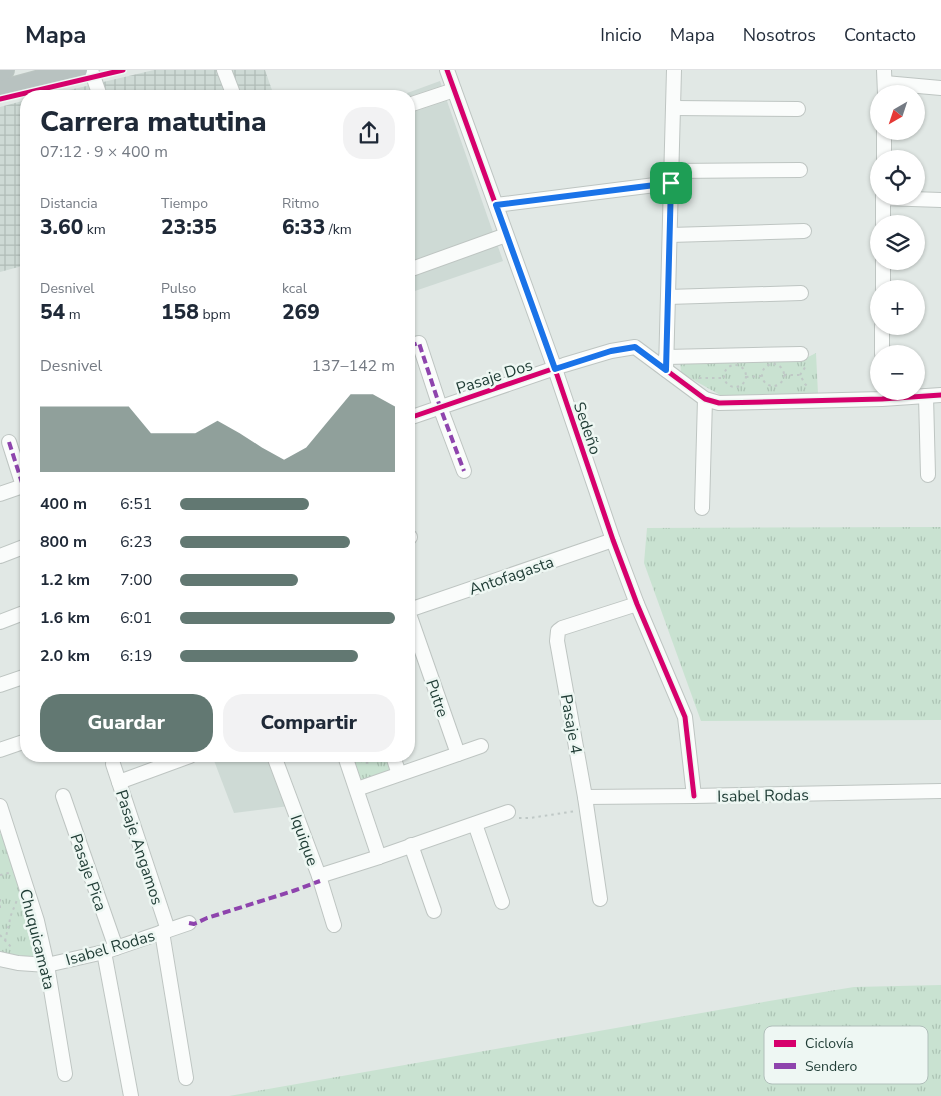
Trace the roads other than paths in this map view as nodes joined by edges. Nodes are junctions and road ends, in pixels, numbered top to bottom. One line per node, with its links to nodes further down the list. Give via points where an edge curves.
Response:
1 (4, 70): 7 (highway)
2 (76, 70): 8 (highway)
3 (91, 70): 11 (street)
4 (224, 70): 12 (street)
5 (447, 70): 13 (street, Sedeño)
6 (674, 70): 16 (street)
7 (0, 71)
8 (44, 75): 14 (highway)
9 (884, 82): 10 (street)
10 (941, 88)
11 (98, 90)
12 (232, 90)
13 (454, 90): 15 (street); 22 (street, Sedeño)
14 (0, 91)
15 (415, 103)
16 (673, 108): 17 (street); 19 (street)
17 (798, 109)
18 (800, 170): 19 (street)
19 (671, 177): 22 (street); 25 (street)
20 (925, 199): 21 (street)
21 (941, 200)
22 (496, 205): 24 (street, Sedeño)
23 (804, 231): 25 (street)
24 (506, 235): 26 (street); 32 (street, Sedeño)
25 (670, 235): 28 (street)
26 (415, 268)
27 (801, 293): 28 (street)
28 (668, 297): 31 (street)
29 (415, 344): 37 (street, via 419,343)
30 (806, 358): 31 (street)
31 (666, 363): 32 (street, Pasaje Dos, via 635,347 611,351); 36 (street)
32 (555, 369): 37 (street, Pasaje Dos); 46 (street, Sedeño)
33 (941, 395): 35 (street)
34 (870, 396): 36 (street, via 739,403)
35 (926, 396): 42 (street)
36 (705, 399): 45 (street)
37 (440, 407): 38 (street, Pasaje Dos); 40 (street)
38 (415, 416)
39 (8, 442): 41 (street)
40 (464, 471)
41 (20, 475)
42 (928, 475)
43 (20, 487): 44 (street)
44 (0, 494)
45 (702, 508)
46 (613, 540): 49 (street, Sedeño); 50 (street, Antofagasta)
47 (20, 548): 48 (street)
48 (0, 556)
49 (637, 604): 70 (street, Sedeño, via 685,717); 71 (street, Pasaje 4, via 558,631 557,641)
50 (415, 608)
51 (20, 614): 52 (street)
52 (0, 622)
53 (415, 631): 59 (street, Putre)
54 (20, 678): 55 (street)
55 (0, 686)
56 (20, 744): 58 (street)
57 (481, 746): 59 (street)
58 (0, 750)
59 (458, 754): 65 (street)
60 (174, 762): 66 (street)
61 (276, 762): 77 (street, Iquique)
62 (347, 762): 67 (street)
63 (395, 762): 65 (street)
64 (113, 764): 66 (street, Pasaje Angamos)
65 (399, 774): 67 (street)
66 (119, 782): 83 (street, Pasaje Angamos)
67 (357, 789): 76 (street)
68 (941, 791): 70 (street, Isabel Rodas)
69 (64, 796): 84 (street, Pasaje Pica)
70 (694, 796): 71 (street, Isabel Rodas)
71 (586, 803): 78 (street, Pasaje 4)
72 (0, 806): 86 (street, Chuquicamata, via 37,920)
73 (508, 812): 74 (street)
74 (475, 824): 75 (street); 79 (street)
75 (411, 846): 76 (street); 80 (street)
76 (379, 857): 77 (street)
77 (319, 876): 82 (street, Iquique)
78 (600, 899)
79 (502, 902)
80 (434, 912)
81 (189, 923): 83 (street, Isabel Rodas)
82 (334, 924)
83 (165, 931): 84 (street, Isabel Rodas); 88 (street, Pasaje Angamos)
84 (110, 950): 86 (street, Isabel Rodas); 89 (street, Pasaje Pica)
85 (0, 959): 86 (street, Isabel Rodas)
86 (47, 965): 87 (street, Chuquicamata)
87 (64, 1074)
88 (186, 1078)
89 (131, 1096)

